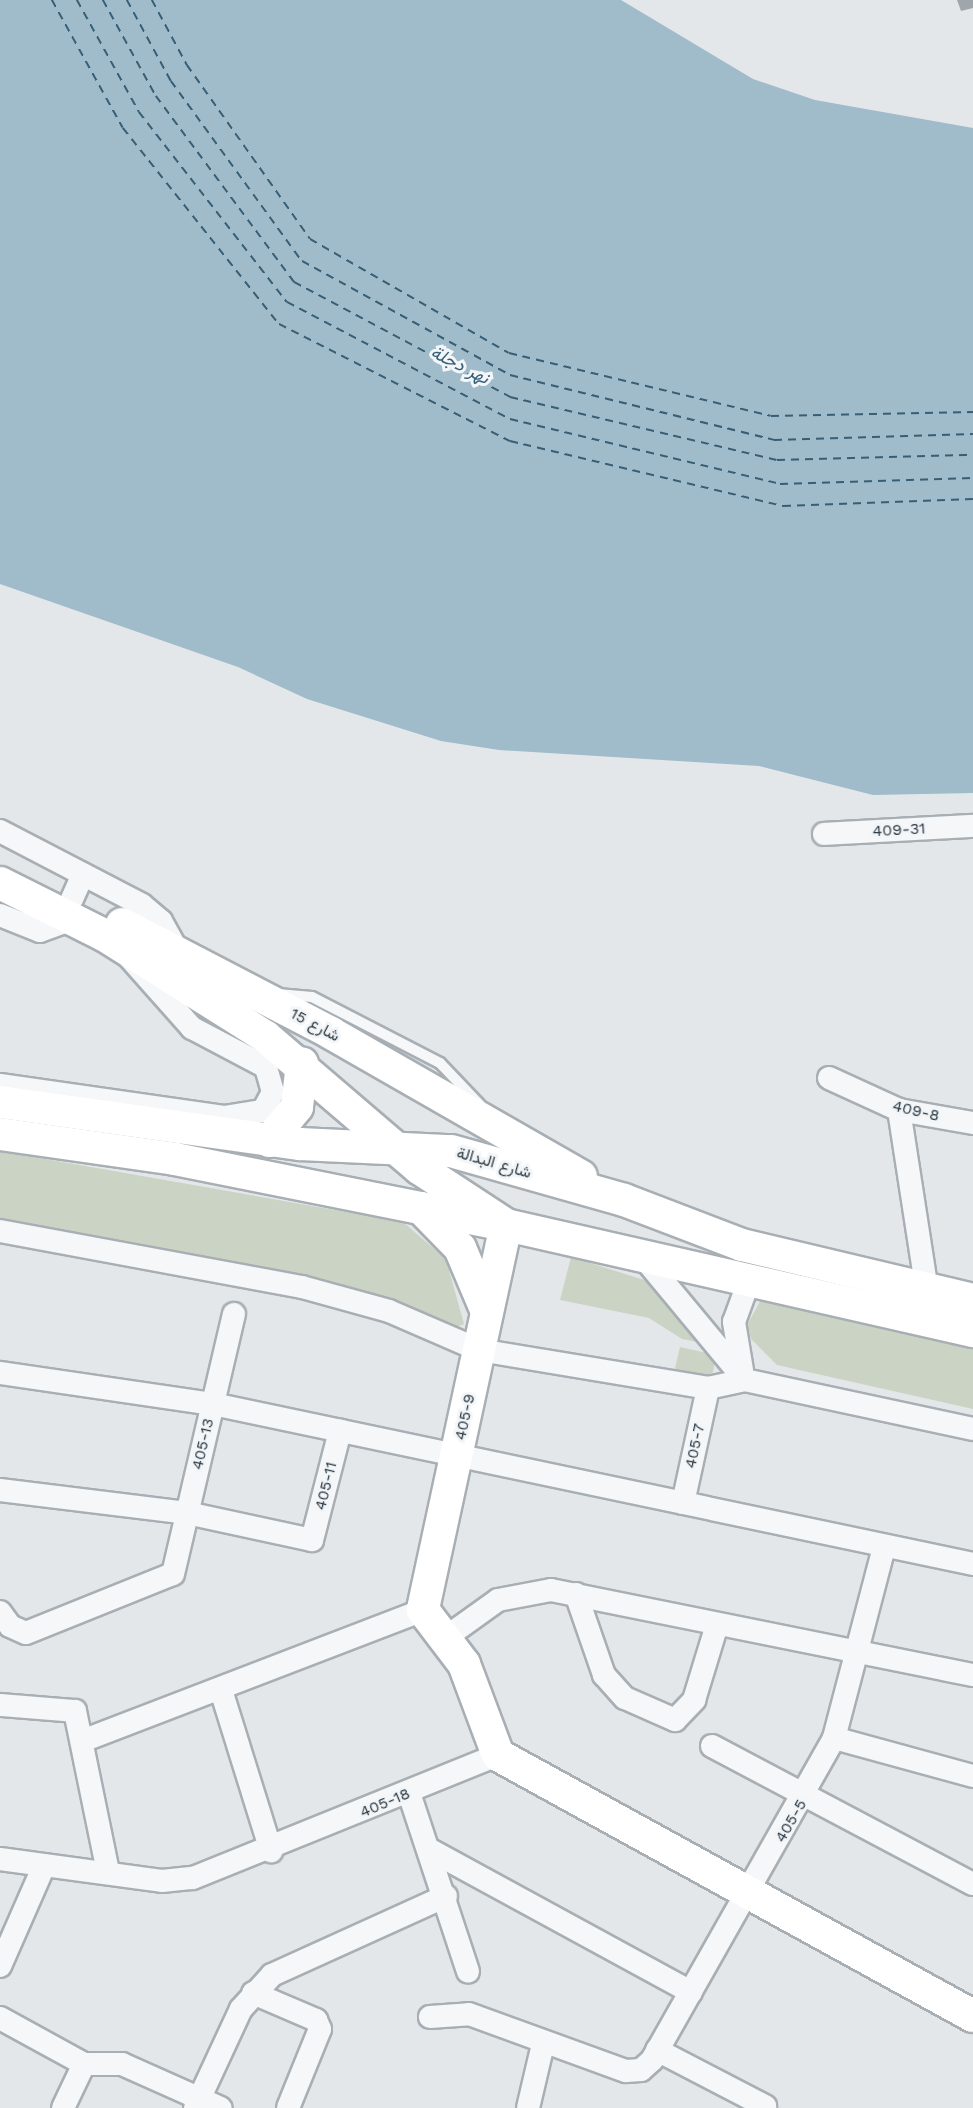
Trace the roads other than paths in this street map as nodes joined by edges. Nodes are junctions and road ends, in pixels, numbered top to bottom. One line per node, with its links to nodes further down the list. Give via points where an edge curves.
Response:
1 (973, 826): 3 (street, 409-31)
2 (0, 831): 6 (street)
3 (824, 834)
4 (0, 862): 6 (street, شارع 15)
5 (0, 883): 6 (street, شارع 15)
6 (76, 898): 7 (street, via 40,932); 8 (street, شارع 15); 9 (street, شارع 15)
7 (0, 915)
8 (104, 935): 9 (street, شارع 15); 14 (street, via 192,1028 266,1067 273,1092 263,1111 225,1117)
9 (174, 963): 10 (street, شارع 15); 11 (street, شارع 15)
10 (262, 997): 11 (lane); 15 (street, شارع 15); 19 (lane, via 312,997 440,1064 466,1088)
11 (308, 1052): 21 (street, via 297,1107); 22 (street, شارع 15)
12 (382, 1078): 15 (lane)
13 (829, 1078): 17 (street, 409-8)
14 (0, 1085)
15 (436, 1093): 19 (street, شارع 15)
16 (0, 1102): 21 (street, شارع البدالة)
17 (899, 1110): 18 (street, 409-8); 29 (street)
18 (973, 1123)
19 (492, 1125): 23 (street, شارع 15)
20 (0, 1134): 24 (street, via 175,1159)
21 (269, 1141): 22 (street, شارع البدالة)
22 (392, 1146): 23 (street, شارع البدالة, via 451,1150); 25 (street, شارع 15)
23 (624, 1200): 29 (street, شارع البدالة, via 742,1245)
24 (422, 1208): 25 (street); 31 (street, via 460,1248)
25 (506, 1225): 27 (street); 31 (street, 405-9)
26 (0, 1231): 34 (street, via 302,1287 389,1311)
27 (643, 1257): 28 (street); 36 (street)
28 (759, 1281): 33 (street); 36 (street, via 745,1291 734,1322)
29 (927, 1290): 30 (street, شارع البدالة)
30 (973, 1300)
31 (487, 1312): 34 (street, 405-9)
32 (234, 1314): 38 (street, 405-13)
33 (973, 1331)
34 (479, 1350): 37 (street); 41 (street, 405-9)
35 (0, 1373): 38 (street)
36 (746, 1380): 37 (street); 39 (street)
37 (708, 1388): 43 (street, 405-7)
38 (213, 1404): 40 (street); 44 (street, 405-13)
39 (973, 1429)
40 (340, 1431): 41 (street); 44 (street, 405-11, via 312,1540)
41 (456, 1456): 43 (street); 48 (street, 405-9)
42 (0, 1490): 44 (street)
43 (683, 1503): 45 (street)
44 (187, 1513): 49 (street, 405-13, via 173,1574 26,1633 9,1626)
45 (884, 1548): 46 (street); 52 (street, 405-5)
46 (973, 1564)
47 (576, 1594): 50 (street); 50 (street, via 604,1675 625,1698 675,1720 694,1700); 51 (street, via 524,1591 498,1600)
48 (423, 1610): 51 (street); 54 (street)
49 (0, 1612)
50 (717, 1625): 52 (street)
51 (445, 1638): 59 (street, via 471,1679)
52 (856, 1655): 53 (street); 56 (street, 405-5)
53 (973, 1675)
54 (221, 1690): 57 (street); 63 (street)
55 (0, 1705): 57 (street, via 75,1711)
56 (834, 1738): 60 (street); 62 (street, 405-5)
57 (82, 1741): 67 (street)
58 (712, 1746): 62 (street)
59 (498, 1755): 61 (street, 405-18); 69 (street)
60 (973, 1776)
61 (409, 1792): 63 (street, 405-18); 64 (street)
62 (806, 1796): 68 (street); 69 (street, 405-5)
63 (272, 1851): 67 (street, 405-18, via 193,1878 162,1881)
64 (432, 1851): 70 (street); 73 (street)
65 (0, 1859): 66 (street, 405-18)
66 (43, 1868): 67 (street, 405-18); 71 (street)
67 (108, 1872)
68 (973, 1884)
69 (750, 1890): 73 (street, 405-5); 75 (street)
70 (446, 1896): 72 (street); 74 (street, via 298,1960)
71 (0, 1966)
72 (468, 1971)
73 (691, 1992): 79 (street, 405-5)
74 (253, 1993): 81 (street); 85 (street, via 316,2020 320,2029)
75 (973, 2016)
76 (430, 2017): 78 (street, via 469,2014)
77 (0, 2018): 80 (street)
78 (543, 2044): 79 (street, 405-5, via 626,2071 641,2070); 86 (street)
79 (657, 2050): 82 (street)
80 (84, 2064): 81 (street, via 122,2064); 83 (street)
81 (197, 2102): 84 (street)
82 (765, 2106)
83 (63, 2108)
84 (221, 2108)
85 (288, 2108)
86 (528, 2108)

